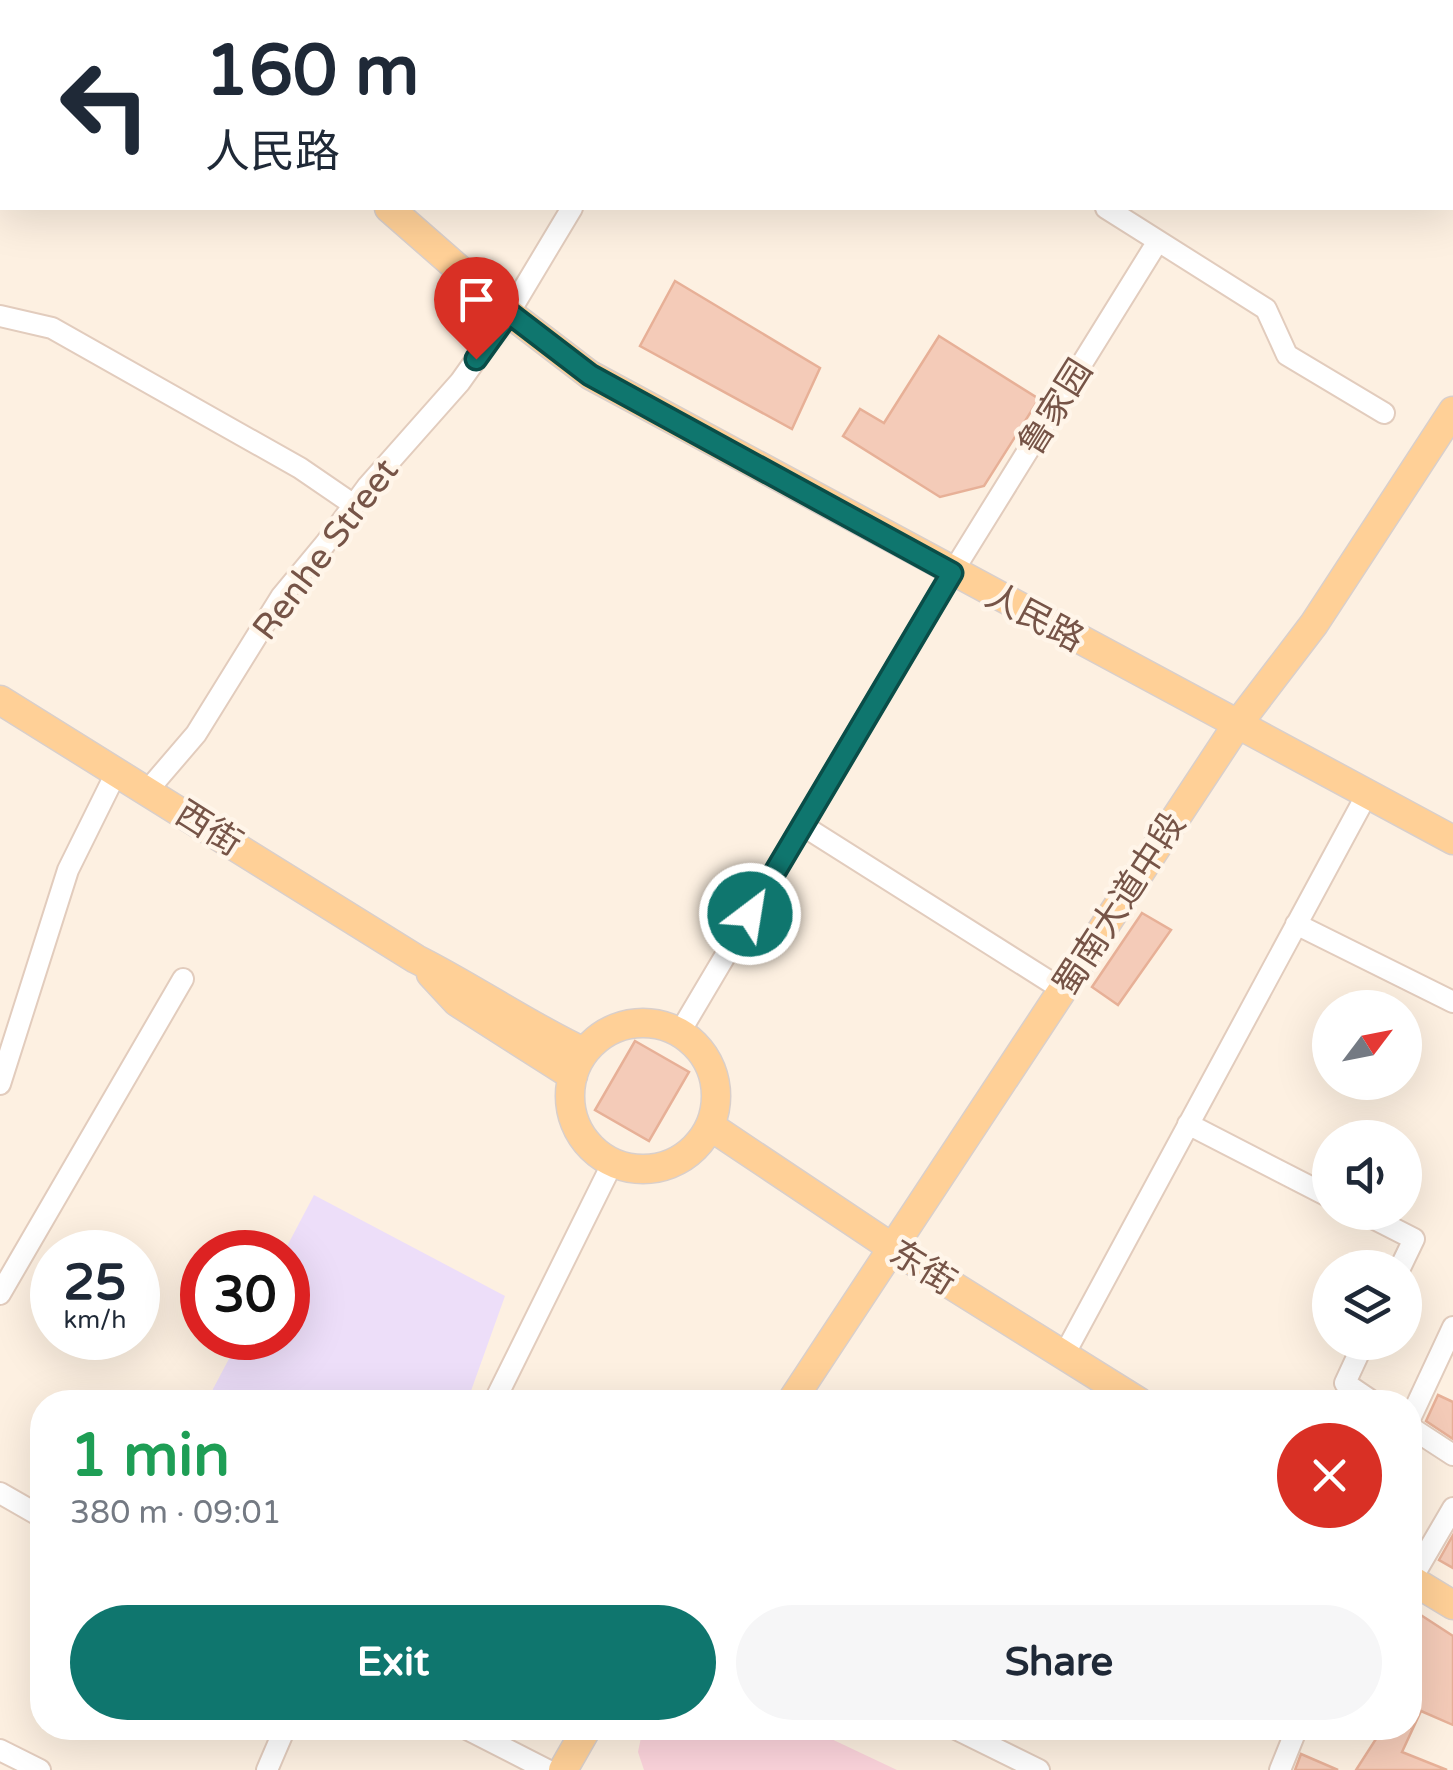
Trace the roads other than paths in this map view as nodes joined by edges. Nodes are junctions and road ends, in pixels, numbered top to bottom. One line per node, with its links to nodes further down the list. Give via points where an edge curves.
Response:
1 (390, 210): 5 (main road, 人民路)
2 (571, 210): 5 (street, Renhe Street)
3 (1109, 210): 4 (street)
4 (1158, 241): 8 (street, via 1266,310 1287,355); 10 (street, 鲁家园)
5 (509, 313): 9 (street, Renhe Street, via 460,382); 10 (main road, 人民路, via 590,375)
6 (0, 316): 9 (street, via 52,328)
7 (1453, 410): 12 (main road, 蜀南大道中段, via 1314,624)
8 (1384, 413)
9 (354, 504): 14 (street, Renhe Street, via 281,596 196,734)
10 (952, 573): 12 (main road, 人民路); 16 (street, 鲁家园)
11 (0, 700): 13 (main road, 西街)
12 (1237, 725): 15 (main road, 人民路); 20 (main road, 蜀南大道中段)
13 (118, 771): 14 (main road, 西街); 24 (street, via 68,870)
14 (148, 790): 23 (main road, 西街, via 416,959 458,1002)
15 (1367, 794): 17 (main road, 人民路); 18 (street)
16 (802, 825): 20 (street); 22 (street, 鲁家园)
17 (1453, 840)
18 (1296, 924): 21 (street); 25 (street)
19 (182, 979): 32 (street)
20 (1063, 990): 30 (main road, 蜀南大道中段)
21 (1453, 1002)
22 (680, 1032): 23 (main road, via 646,1022 612,1028); 26 (main road, via 712,1070)
23 (578, 1064): 27 (main road, via 572,1114 583,1138)
24 (0, 1084)
25 (1188, 1124): 28 (street); 34 (street)
26 (710, 1126): 27 (main road, via 679,1160 638,1169); 30 (main road, 东街)
27 (612, 1162): 36 (street)
28 (1312, 1187)
29 (1395, 1230): 31 (street, via 1414,1240)
30 (894, 1249): 34 (main road, 东街); 37 (main road, 蜀南大道中段)
31 (1409, 1250)
32 (0, 1294)
33 (1453, 1327): 40 (street)
34 (1064, 1355): 38 (main road, 东街)
35 (1356, 1360): 39 (street, via 1345,1383)
36 (500, 1390)
37 (799, 1390)
38 (1120, 1390)
39 (1355, 1390)
40 (1422, 1393)
41 (1422, 1435): 42 (street)
42 (1453, 1455)
43 (0, 1493): 45 (street)
44 (1453, 1508): 46 (street)
45 (30, 1510)
46 (1422, 1561)
47 (1422, 1587): 48 (main road)
48 (1453, 1605)
49 (280, 1740): 57 (street)
50 (481, 1740): 55 (street)
51 (580, 1740): 59 (main road)
52 (995, 1740): 60 (street)
53 (1292, 1740): 61 (street)
54 (0, 1750): 56 (street)
55 (508, 1762): 58 (street)
56 (40, 1770)
57 (268, 1770)
58 (548, 1770)
59 (562, 1770)
60 (1039, 1770)
61 (1280, 1770)

